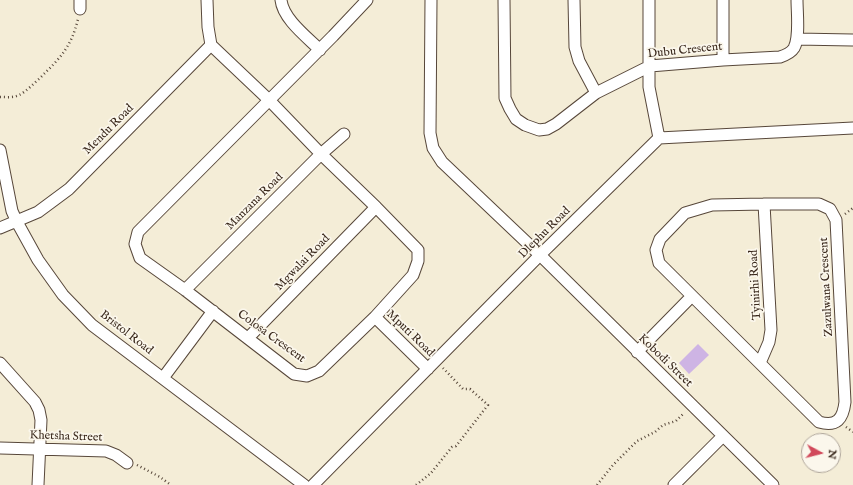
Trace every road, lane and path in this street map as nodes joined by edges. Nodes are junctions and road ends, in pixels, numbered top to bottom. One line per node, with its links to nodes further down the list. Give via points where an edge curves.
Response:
1 (207, 0): 13 (street)
2 (281, 0): 14 (street, via 288,18)
3 (367, 0): 14 (street, Colosa Crescent)
4 (431, 0): 29 (street, Kobodi Street, via 430,133 433,148 442,162)
5 (504, 0): 17 (street, Dubu Crescent, via 505,98 516,119 539,130 547,129)
6 (574, 0): 17 (street, via 575,47 579,61)
7 (648, 0): 16 (street)
8 (724, 0): 15 (street)
9 (797, 0): 11 (street)
10 (80, 4): 18 (path, via 75,32 67,49 55,64 18,96)
11 (797, 39): 12 (street); 15 (street, Dubu Crescent, via 792,50 780,57)
12 (852, 40)
13 (211, 45): 19 (street); 27 (street, Mendu Road, via 69,189 38,212)
14 (320, 50): 19 (street, Colosa Crescent)
15 (723, 60): 16 (street, Dubu Crescent)
16 (650, 66): 17 (street, Dubu Crescent); 22 (street, via 649,87)
17 (596, 93)
18 (0, 97)
19 (269, 100): 24 (street, Colosa Crescent); 30 (street, Colosa Crescent, via 138,232 135,244 140,258)
20 (853, 128): 22 (street)
21 (344, 134): 24 (street, Manzana Road)
22 (660, 138): 29 (street, Dlephu Road)
23 (0, 150): 27 (street, Bristol Road, via 12,211)
24 (321, 154): 26 (street, Colosa Crescent); 30 (street, Manzana Road)
25 (764, 204): 31 (street, Zazulwana Crescent, via 712,205 685,213 660,239 656,250 659,263); 38 (street, Tyinirhi Road, via 771,324); 38 (street, Zazulwana Crescent, via 818,204 830,209 836,220 844,412 833,423 819,422)
26 (376, 207): 33 (street, Colosa Crescent, via 418,250 418,261 413,275); 34 (street, Mgwalai Road)
27 (17, 222): 28 (street, Mendu Road); 40 (street, Bristol Road, via 38,260 64,295 92,325)
28 (0, 228)
29 (540, 255): 35 (street, Kobodi Street); 36 (street, Dlephu Road)
30 (185, 290): 32 (street, Colosa Crescent)
31 (692, 296): 35 (street); 38 (street, Zazulwana Crescent)
32 (213, 311): 34 (street, Colosa Crescent); 40 (street)
33 (374, 317): 34 (street, Colosa Crescent, via 319,371 308,376 294,374); 39 (street, Mputi Road)
34 (248, 338)
35 (637, 352): 41 (street, Kobodi Street)
36 (436, 361): 39 (street, Dlephu Road); 50 (path, via 463,389 470,389 488,405 456,446 452,447 431,473)
37 (0, 363): 44 (street, via 35,402 39,410)
38 (760, 363)
39 (428, 369): 49 (street, Dlephu Road)
40 (163, 378): 48 (street, Bristol Road)
41 (691, 405): 42 (street, Kobodi Street); 51 (path, via 676,421 663,425 637,441)
42 (723, 436): 52 (street); 53 (street, Kobodi Street)
43 (0, 448): 44 (street, Khetsha Street)
44 (39, 449): 45 (street, Khetsha Street, via 106,451 116,454); 46 (street)
45 (127, 463): 47 (path, via 139,466)
46 (38, 485)
47 (171, 485)
48 (304, 485)
49 (313, 485)
50 (416, 485)
51 (597, 485)
52 (674, 485)
53 (773, 485)

